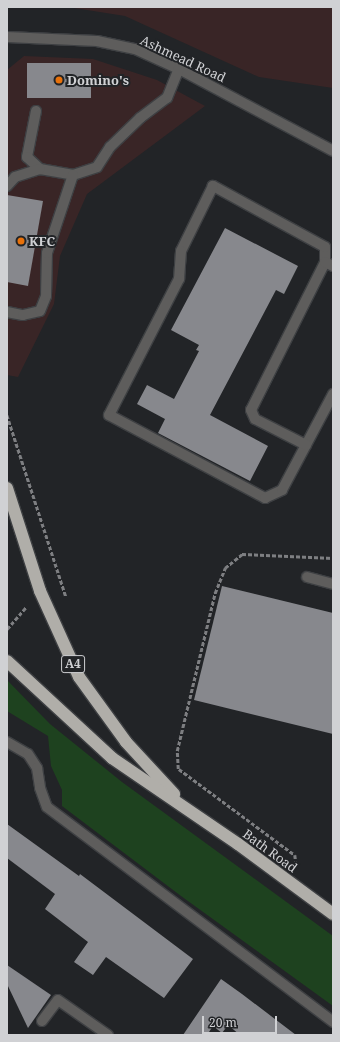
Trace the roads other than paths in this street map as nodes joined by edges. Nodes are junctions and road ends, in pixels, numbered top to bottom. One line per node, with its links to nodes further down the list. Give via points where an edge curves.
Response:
1 (7, 37): 2 (street, Ashmead Road, via 97,41 135,49)
2 (179, 69): 4 (street, Ashmead Road); 6 (street, via 167,98 140,118 110,147 97,167)
3 (36, 110): 5 (street, via 27,157)
4 (333, 152)
5 (40, 169): 6 (street); 7 (street, via 15,177)
6 (73, 175): 9 (street, via 47,252 46,296 40,311 24,315)
7 (7, 186)
8 (329, 264): 11 (street, via 251,410 255,419); 11 (street, via 325,247 213,186 181,251 179,279 109,415 265,498 282,490)
9 (7, 312)
10 (333, 394): 11 (street)
11 (306, 445)
12 (7, 488): 17 (highway, A4, via 40,591 79,677 126,742)
13 (307, 577): 14 (street)
14 (333, 584)
15 (7, 661): 17 (highway, A4, via 112,758)
16 (7, 742): 20 (street, via 28,754 37,768 40,788 47,807)
17 (190, 812): 18 (highway, Bath Road / A4)
18 (333, 914)
19 (42, 1022): 21 (street, via 58,1000)
20 (333, 1022)
21 (108, 1035)

